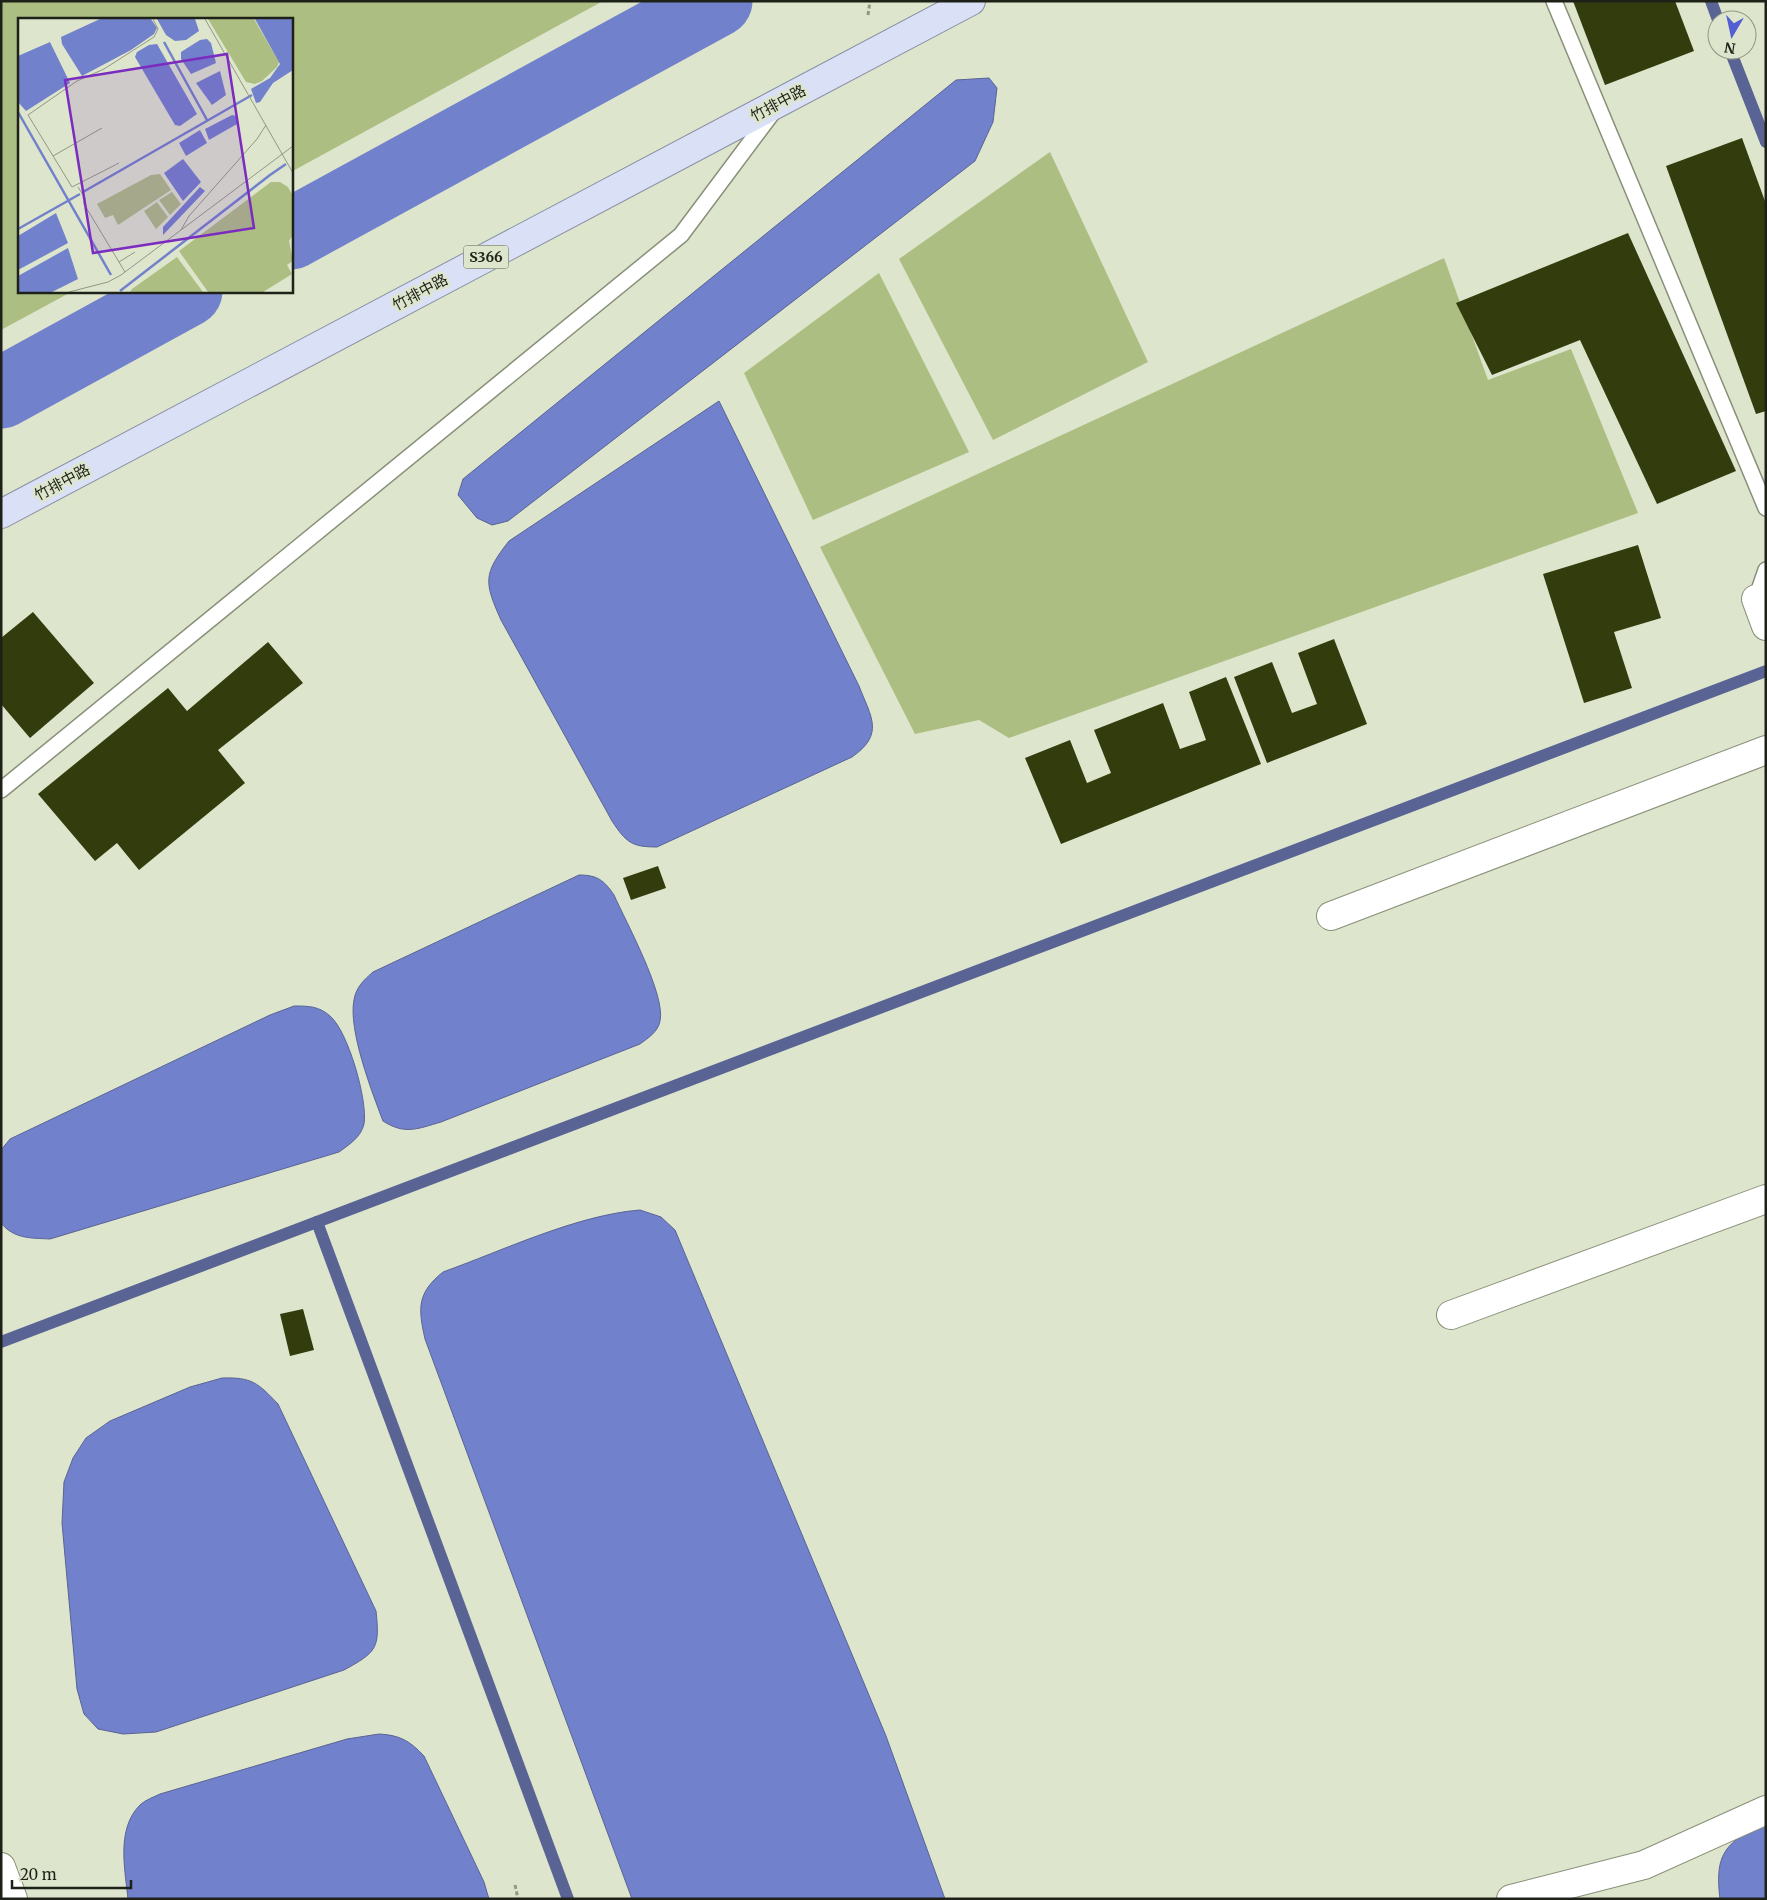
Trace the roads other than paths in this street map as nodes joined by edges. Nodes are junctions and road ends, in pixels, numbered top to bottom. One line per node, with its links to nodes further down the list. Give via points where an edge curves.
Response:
1 (971, 1): 3 (main road, 竹排中路 / S366)
2 (1554, 1): 4 (lane)
3 (782, 101): 5 (main road, 竹排中路 / S366); 10 (lane, via 680,235)
4 (1766, 508)
5 (1, 514)
6 (1766, 570): 7 (lane)
7 (1756, 599): 8 (street)
8 (1766, 626)
9 (1766, 750): 11 (street)
10 (1, 790)
11 (1331, 916)
12 (1766, 1198): 13 (street)
13 (1451, 1315)
14 (1766, 1810): 17 (street, via 1644,1865)
15 (1, 1867): 16 (street)
16 (13, 1899)
17 (1511, 1899)

